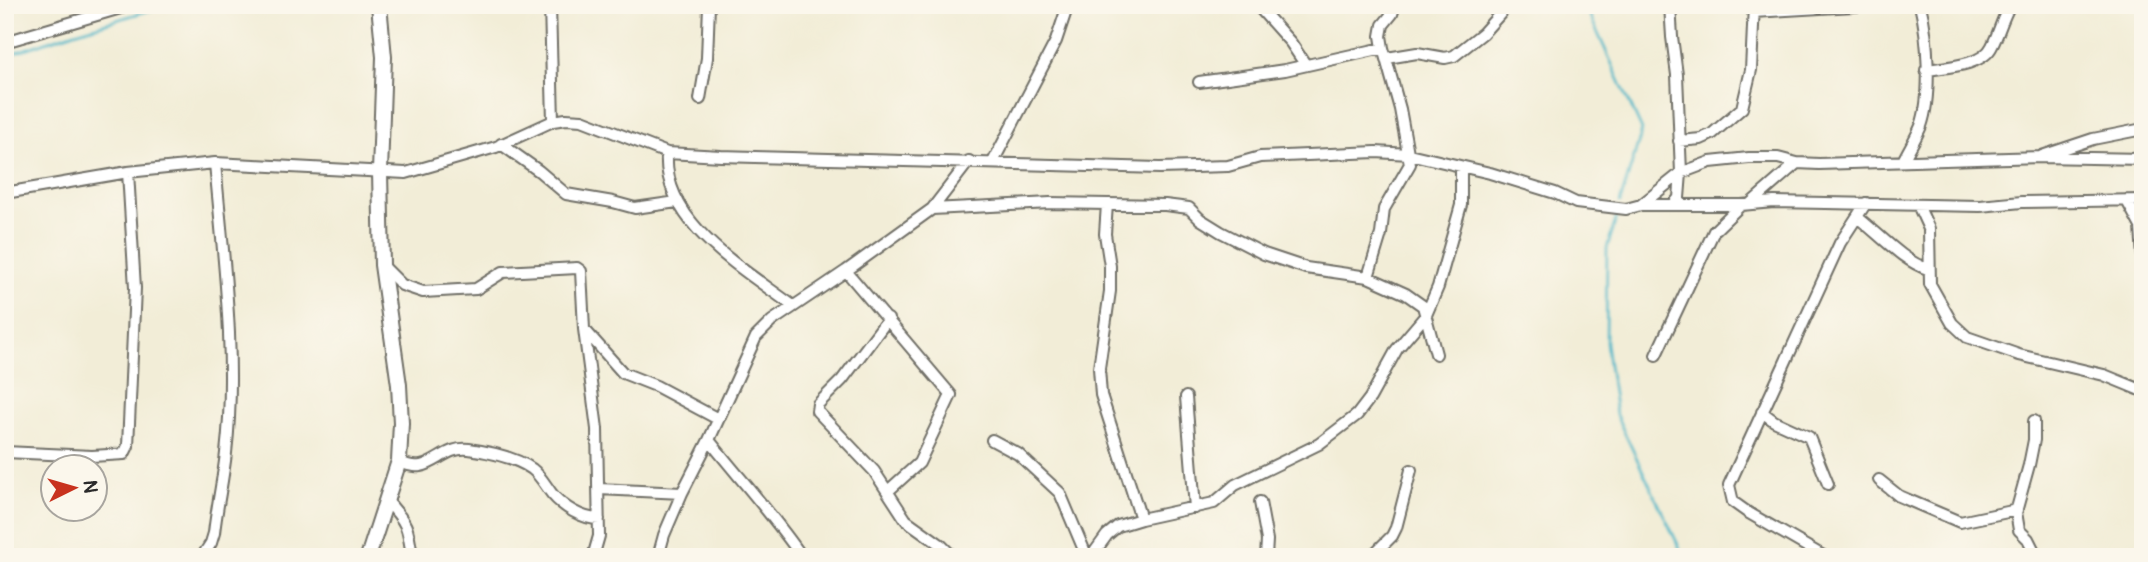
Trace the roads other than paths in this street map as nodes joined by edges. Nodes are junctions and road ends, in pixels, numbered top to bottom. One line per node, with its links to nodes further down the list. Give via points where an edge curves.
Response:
1 (131, 5): 14 (street)
2 (379, 5): 35 (street, via 384,57)
3 (550, 5): 20 (street)
4 (709, 5): 19 (street)
5 (1068, 5): 30 (street, via 1056,41)
6 (1257, 5): 16 (street)
7 (1395, 5): 15 (street, via 1381,29)
8 (1508, 5): 15 (street, via 1474,42 1454,56)
9 (1671, 5): 22 (street)
10 (1871, 5): 13 (street)
11 (1920, 5): 17 (street)
12 (2010, 5): 17 (street, via 1986,54)
13 (1753, 8): 22 (street, via 1751,70 1742,108 1712,134)
14 (5, 42)
15 (1385, 53): 16 (street); 25 (street)
16 (1305, 64): 18 (street)
17 (1926, 70): 29 (street, via 1921,126)
18 (1199, 82)
19 (700, 99)
20 (553, 121): 23 (street); 24 (street, via 582,120)
21 (2143, 129): 26 (street, via 2079,143)
22 (1679, 141): 36 (street)
23 (502, 144): 35 (street, via 406,173); 40 (street, via 566,194 635,208)
24 (667, 153): 28 (street); 40 (street, via 668,180)
25 (1409, 154): 30 (street, via 1259,157 1209,167); 33 (street); 53 (street, via 1408,170 1384,209)
26 (2040, 158): 27 (street); 29 (street)
27 (2143, 159)
28 (969, 161): 30 (street); 47 (street)
29 (1903, 161): 32 (street)
30 (993, 162)
31 (215, 163): 34 (street); 35 (street); 81 (street, via 224,260 228,417 214,533)
32 (1797, 163): 36 (street, via 1749,158 1710,162); 43 (street)
33 (1461, 167): 44 (street, via 1585,205 1626,209); 55 (street, via 1461,205)
34 (128, 172): 37 (street); 67 (street, via 135,288 128,446 124,454 92,456)
35 (380, 172): 50 (street)
36 (1681, 173): 44 (street); 45 (street, via 1679,198)
37 (5, 193)
38 (2143, 200): 39 (street)
39 (2127, 201): 46 (street); 49 (street, via 2141,227)
40 (677, 202): 54 (street, via 726,256)
41 (1866, 203): 43 (street); 46 (street); 48 (street)
42 (1107, 204): 47 (street); 53 (street, via 1189,208 1221,232 1272,257 1306,268); 80 (street, via 1110,290 1099,368 1101,395)
43 (1745, 204): 45 (street); 59 (street, via 1714,231)
44 (1641, 205): 45 (street)
45 (1673, 205)
46 (1918, 205): 51 (street, via 1929,229)
47 (932, 209): 52 (street)
48 (1857, 217): 51 (street); 62 (street, via 1840,243)
49 (2143, 258)
50 (382, 265): 57 (street, via 402,285 422,292 476,289 503,272 577,268 582,271); 68 (street, via 399,385)
51 (1928, 269): 60 (street, via 1941,307 1967,337 2104,375)
52 (846, 271): 54 (street); 56 (street)
53 (1368, 277): 55 (street, via 1406,294 1423,306)
54 (793, 306): 63 (street, via 756,337)
55 (1426, 315): 58 (street); 77 (street, via 1397,349 1370,398 1339,431 1235,485 1214,503)
56 (888, 319): 73 (street, via 951,395 919,463); 73 (street, via 817,409)
57 (584, 329): 63 (street, via 623,373); 72 (street, via 597,429)
58 (1436, 354)
59 (1656, 355)
60 (2143, 391)
61 (1186, 397): 77 (street)
62 (1762, 411): 71 (street, via 1809,437); 91 (street, via 1730,485 1733,502)
63 (718, 419): 65 (street)
64 (2034, 421): 78 (street, via 2034,440)
65 (709, 440): 74 (street); 86 (street)
66 (992, 440): 88 (street, via 1018,454 1060,493)
67 (5, 452)
68 (399, 461): 75 (street); 79 (street, via 407,466 426,465 459,448 510,458 532,469 571,510)
69 (1411, 470): 90 (street, via 1396,528)
70 (1879, 480): 78 (street, via 1899,496 1961,522)
71 (1828, 484)
72 (599, 489): 74 (street); 79 (street)
73 (888, 491): 87 (street, via 906,520)
74 (682, 493): 85 (street)
75 (387, 502): 82 (street); 83 (street, via 404,519)
76 (1260, 502): 89 (street)
77 (1195, 508): 80 (street)
78 (2017, 510): 92 (street, via 2019,530)
79 (599, 519): 84 (street)
80 (1141, 519): 88 (street, via 1107,534)
81 (202, 557)
82 (368, 557)
83 (412, 557)
84 (593, 557)
85 (658, 557)
86 (802, 557)
87 (953, 557)
88 (1089, 557)
89 (1266, 557)
90 (1371, 557)
91 (1825, 557)
92 (2037, 557)

